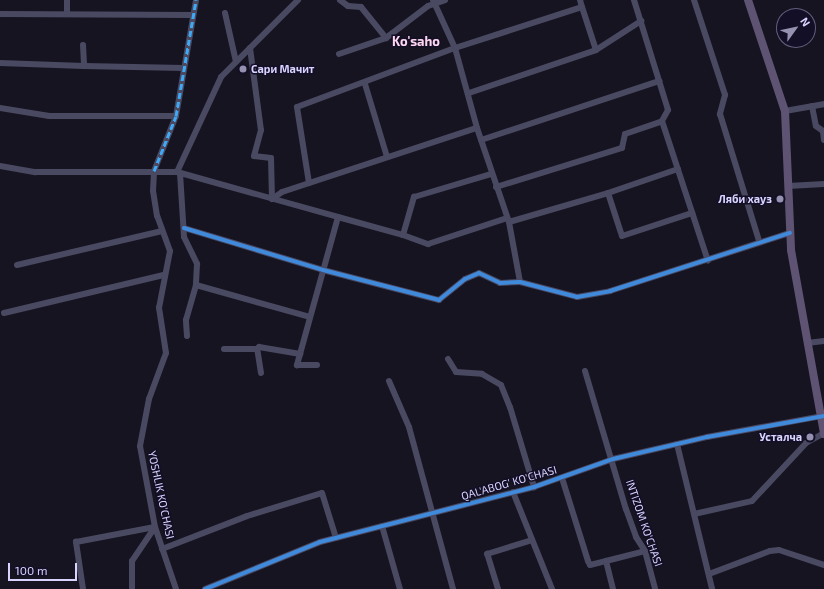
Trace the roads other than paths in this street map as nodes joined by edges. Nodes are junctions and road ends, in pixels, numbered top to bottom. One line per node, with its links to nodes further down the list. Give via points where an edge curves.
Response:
1 (67, 0): 14 (street)
2 (196, 0): 15 (street, YOSHLIK KO'CHASI)
3 (298, 0): 19 (street)
4 (340, 0): 17 (street, via 348,6 361,7)
5 (445, 0): 10 (street)
6 (580, 0): 11 (street)
7 (634, 0): 16 (street)
8 (694, 0): 58 (street, via 725,95 720,114)
9 (748, 0): 33 (main road)
10 (435, 1): 17 (street); 20 (street)
11 (582, 7): 20 (street); 21 (street)
12 (225, 13): 23 (street)
13 (0, 14): 14 (street)
14 (68, 14): 15 (street)
15 (193, 15): 26 (street, YOSHLIK KO'CHASI, via 191,38)
16 (641, 21): 21 (street); 27 (street)
17 (386, 38): 22 (street)
18 (83, 44): 25 (street)
19 (250, 48): 23 (street); 50 (street, via 261,130 254,156 271,158)
20 (454, 48): 28 (street); 29 (street)
21 (596, 50): 29 (street)
22 (339, 54)
23 (236, 62): 43 (street, via 221,77)
24 (0, 63): 25 (street)
25 (84, 66): 26 (street)
26 (183, 68): 34 (street, YOSHLIK KO'CHASI)
27 (659, 81): 35 (street, via 668,110); 37 (street)
28 (365, 84): 39 (street); 45 (street, via 297,108)
29 (469, 93): 36 (street)
30 (824, 104): 31 (street)
31 (812, 106): 33 (street); 38 (street, via 816,126 823,131)
32 (0, 108): 34 (street, via 49,116)
33 (785, 111): 47 (main road)
34 (176, 116): 42 (street, YOSHLIK KO'CHASI)
35 (662, 121): 41 (street); 48 (street, via 625,134 622,148)
36 (477, 128): 37 (street); 39 (street)
37 (481, 140): 44 (street)
38 (824, 140)
39 (387, 157): 45 (street)
40 (0, 166): 42 (street, via 35,172)
41 (678, 169): 49 (street); 51 (street)
42 (154, 171): 43 (street); 55 (street, YOSHLIK KO'CHASI, via 153,191)
43 (178, 172): 50 (street); 54 (street)
44 (492, 174): 48 (street); 57 (street, via 414,197)
45 (309, 183): 50 (street, via 282,192)
46 (824, 184): 47 (street)
47 (788, 186): 56 (main road)
48 (496, 187): 53 (street)
49 (608, 193): 51 (street, via 622,236); 53 (street)
50 (272, 199): 52 (street)
51 (692, 213): 59 (street)
52 (338, 217): 57 (street); 61 (street)
53 (508, 220): 57 (street, via 428,244); 63 (street)
54 (184, 228): 61 (street); 64 (street, via 184,237 197,264)
55 (162, 232): 60 (street); 62 (street, YOSHLIK KO'CHASI, via 170,251)
56 (790, 232): 58 (street); 69 (main road)
57 (404, 235)
58 (759, 241): 59 (street)
59 (708, 261): 63 (street, via 610,291 577,297)
60 (17, 265)
61 (324, 270): 63 (street, via 439,300 465,279 479,273 500,283); 66 (street)
62 (164, 275): 65 (street); 88 (street, YOSHLIK KO'CHASI, via 159,308 166,353 149,400 140,446)
63 (520, 282)
64 (196, 285): 66 (street); 67 (street, via 186,320)
65 (4, 313)
66 (310, 317): 72 (street)
67 (187, 336)
68 (824, 341): 69 (street)
69 (807, 343): 78 (main road)
70 (224, 349): 71 (street)
71 (257, 349): 72 (street, via 259,347); 76 (street)
72 (300, 354): 74 (street, via 297,365)
73 (448, 359): 83 (street, via 456,372 482,374 501,385)
74 (317, 365)
75 (585, 371): 81 (street, INTIZOM KO'CHASI)
76 (261, 373)
77 (389, 381): 85 (street, via 409,427)
78 (822, 416): 79 (main road); 80 (street, QAL'ABOG' KO'CHASI)
79 (824, 434): 86 (street, via 806,443 752,501)
80 (677, 444): 81 (street, QAL'ABOG' KO'CHASI); 86 (street)
81 (613, 459): 82 (street, QAL'ABOG' KO'CHASI); 92 (street, INTIZOM KO'CHASI, via 634,530)
82 (562, 478): 83 (street, QAL'ABOG' KO'CHASI); 93 (street, via 590,565)
83 (534, 486): 84 (street, QAL'ABOG' KO'CHASI)
84 (513, 492): 85 (street, QAL'ABOG' KO'CHASI); 90 (street)
85 (433, 514): 87 (street, QAL'ABOG' KO'CHASI); 101 (street)
86 (694, 514): 95 (street)
87 (382, 526): 89 (street, QAL'ABOG' KO'CHASI); 100 (street)
88 (155, 527): 91 (street, YOSHLIK KO'CHASI); 96 (street, via 76,542); 97 (street, via 132,561)
89 (336, 538): 91 (street, via 322,492 247,516); 99 (street, QAL'ABOG' KO'CHASI, via 320,542)
90 (532, 540): 102 (street, via 487,554); 103 (street)
91 (162, 549): 98 (street, YOSHLIK KO'CHASI)
92 (645, 551): 93 (street); 105 (street, INTIZOM KO'CHASI)
93 (606, 561): 104 (street)
94 (824, 565): 95 (street, via 779,550 770,550)
95 (709, 574): 106 (street)
96 (83, 589)
97 (132, 589)
98 (176, 589)
99 (205, 589)
100 (400, 589)
101 (453, 589)
102 (498, 589)
103 (552, 589)
104 (613, 589)
105 (655, 589)
106 (712, 589)

